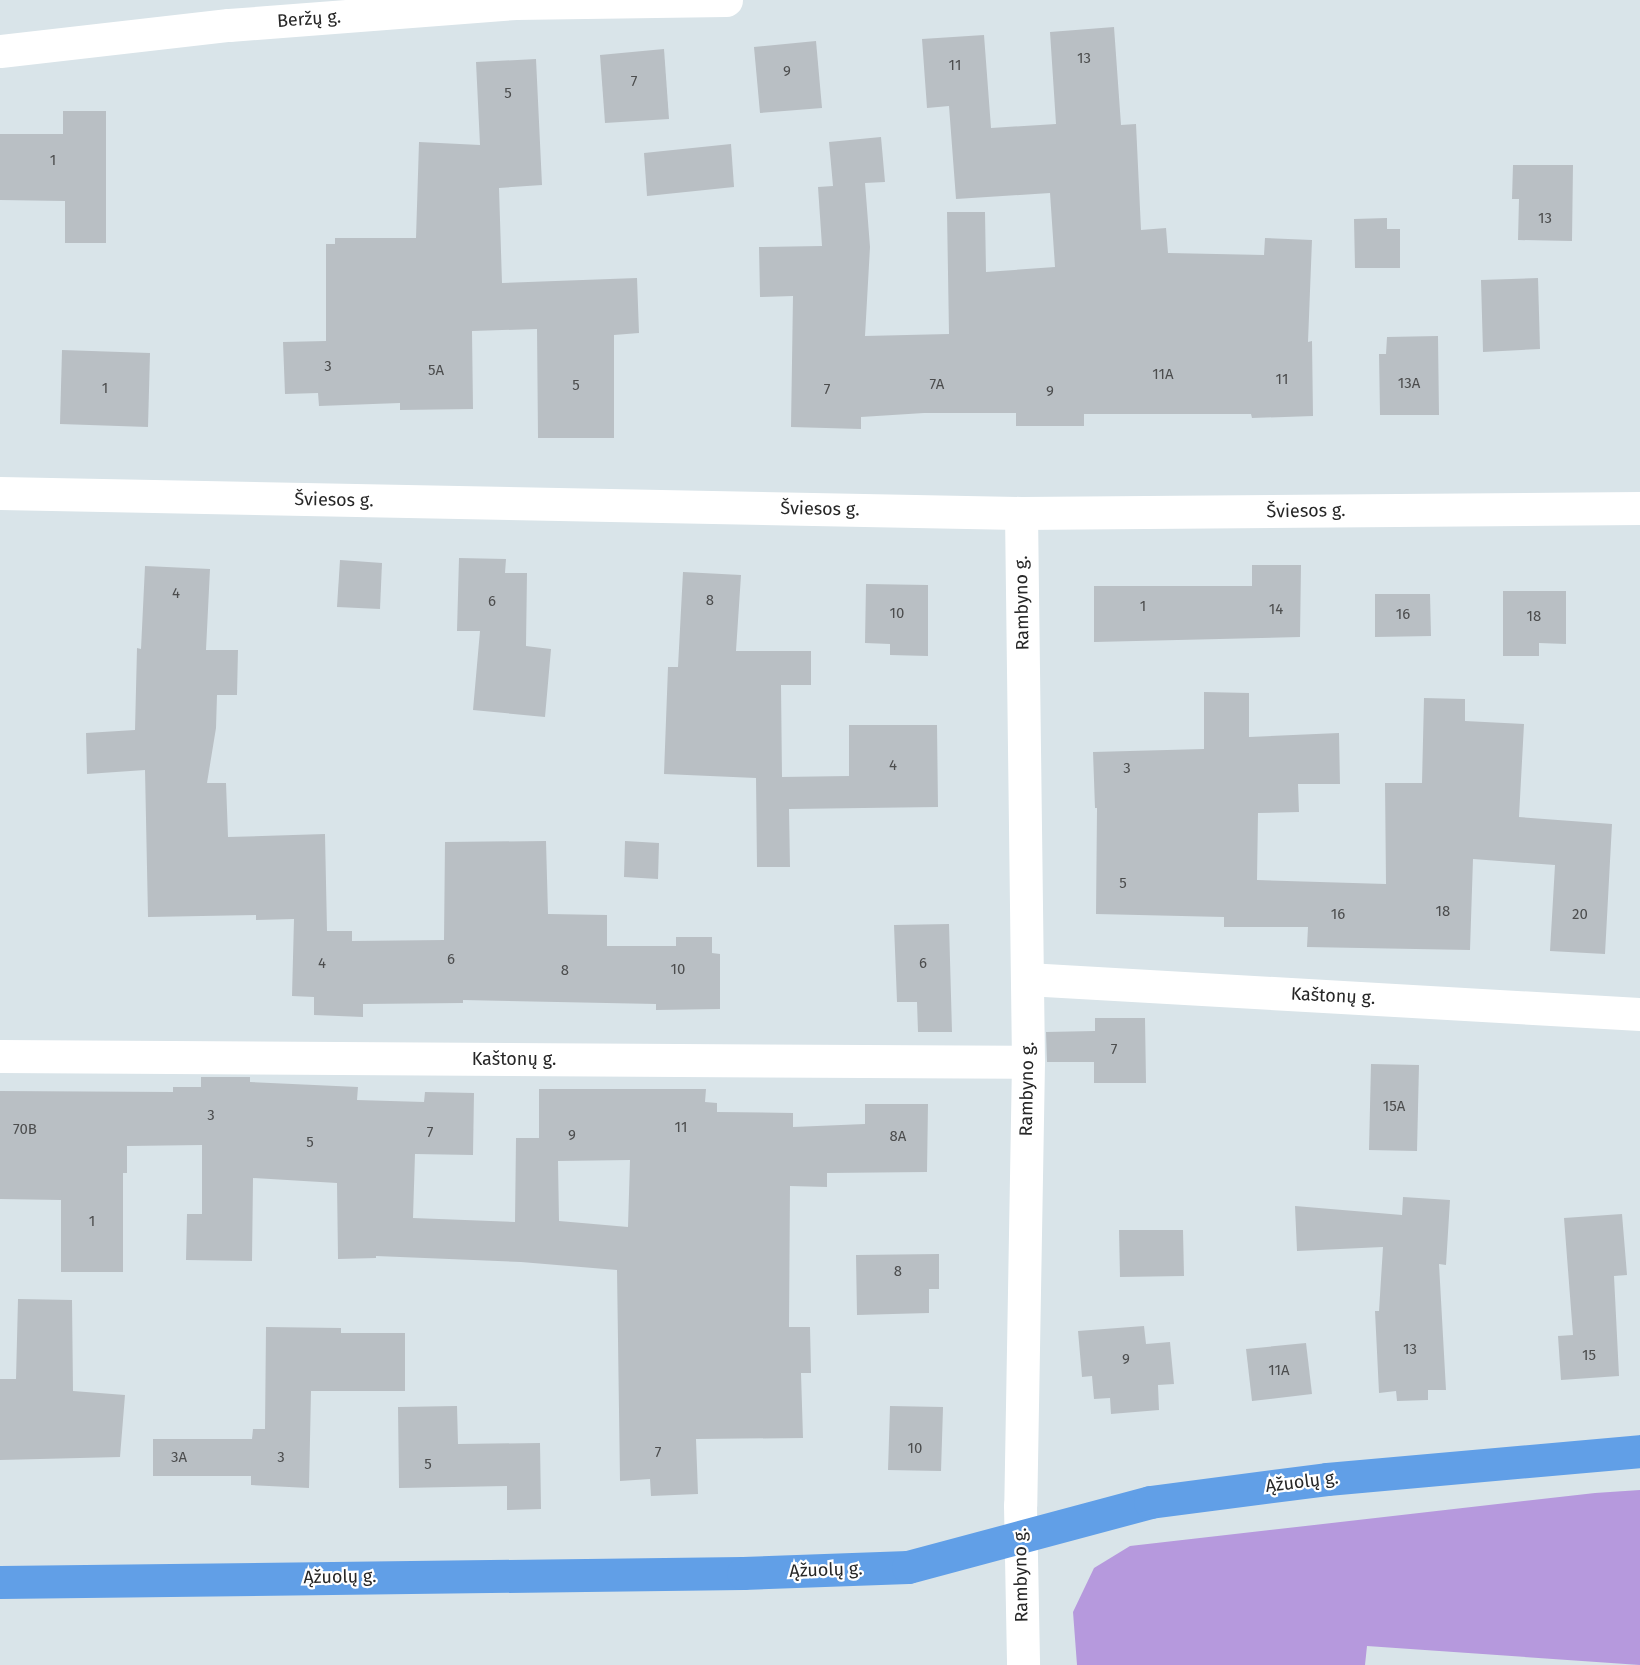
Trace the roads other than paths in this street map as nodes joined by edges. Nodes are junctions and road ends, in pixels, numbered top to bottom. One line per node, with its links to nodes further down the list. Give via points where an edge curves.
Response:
1 (726, 0): 2 (street, Beržų g., via 514,3 229,25)
2 (0, 51)
3 (0, 493): 5 (street, Šviesos g.)
4 (1640, 508): 5 (street, Šviesos g.)
5 (1021, 513): 6 (street, Rambyno g.)
6 (1027, 979): 7 (street, Kaštonų g.); 9 (street, Rambyno g.)
7 (1640, 1014)
8 (0, 1056): 9 (street, Kaštonų g.)
9 (1028, 1062): 11 (street, Rambyno g.)
10 (1640, 1451): 11 (main road, Ąžuolų g., via 1327,1479 1150,1502)
11 (1020, 1535): 12 (main road, Ąžuolų g., via 968,1553 908,1567 743,1574); 13 (street, Rambyno g.)
12 (0, 1582)
13 (1023, 1665)

